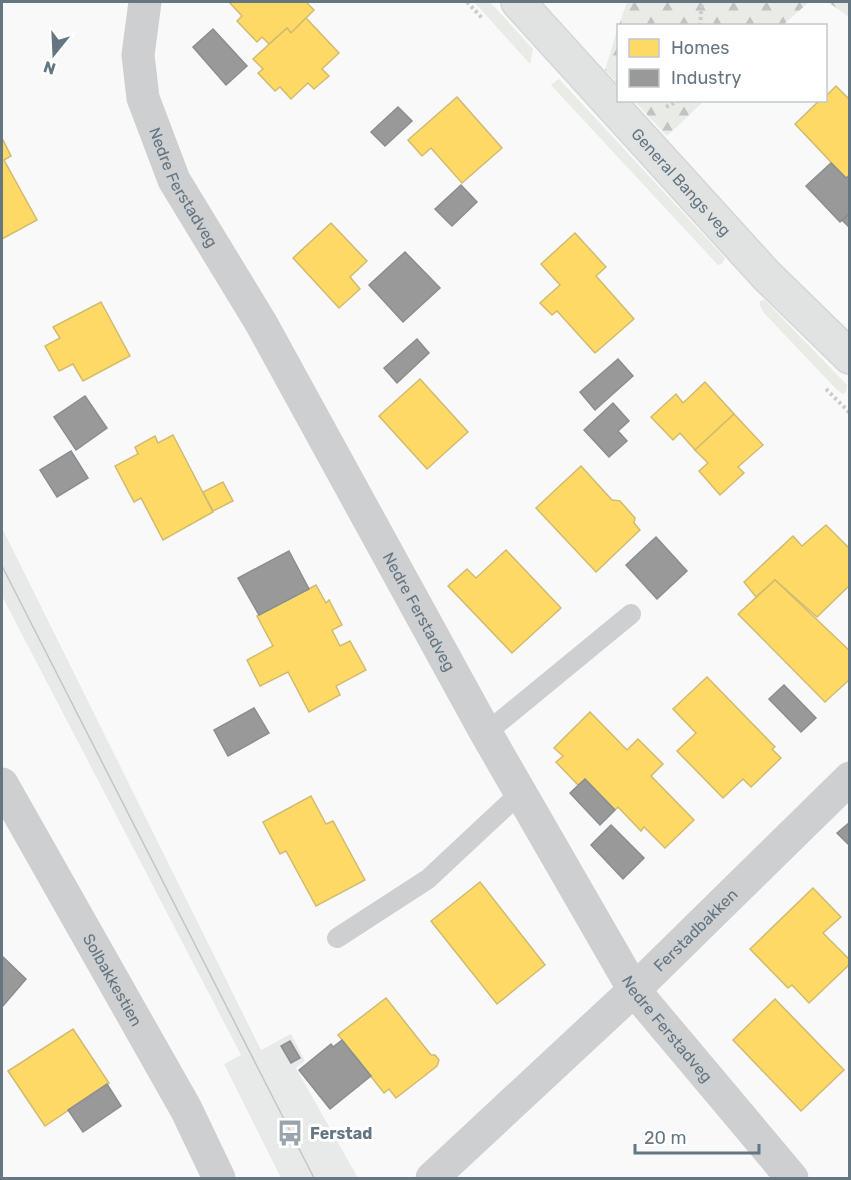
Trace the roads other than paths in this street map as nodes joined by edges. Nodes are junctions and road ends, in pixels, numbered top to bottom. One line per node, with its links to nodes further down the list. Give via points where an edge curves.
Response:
1 (144, 2): 5 (street, Nedre Ferstadveg, via 138,55 143,99 174,180 261,323)
2 (518, 2): 3 (street, General Bangs veg, via 766,275)
3 (849, 357)
4 (632, 614): 5 (lane)
5 (486, 733): 8 (street, Nedre Ferstadveg)
6 (849, 778): 10 (street, Ferstadbakken)
7 (2, 784): 11 (street, Solbakkestien, via 186,1109)
8 (520, 793): 9 (lane, via 428,879); 10 (street, Nedre Ferstadveg)
9 (337, 938)
10 (634, 990): 12 (street, Ferstadbakken); 13 (street, Nedre Ferstadveg)
11 (219, 1179)
12 (432, 1179)
13 (792, 1179)

